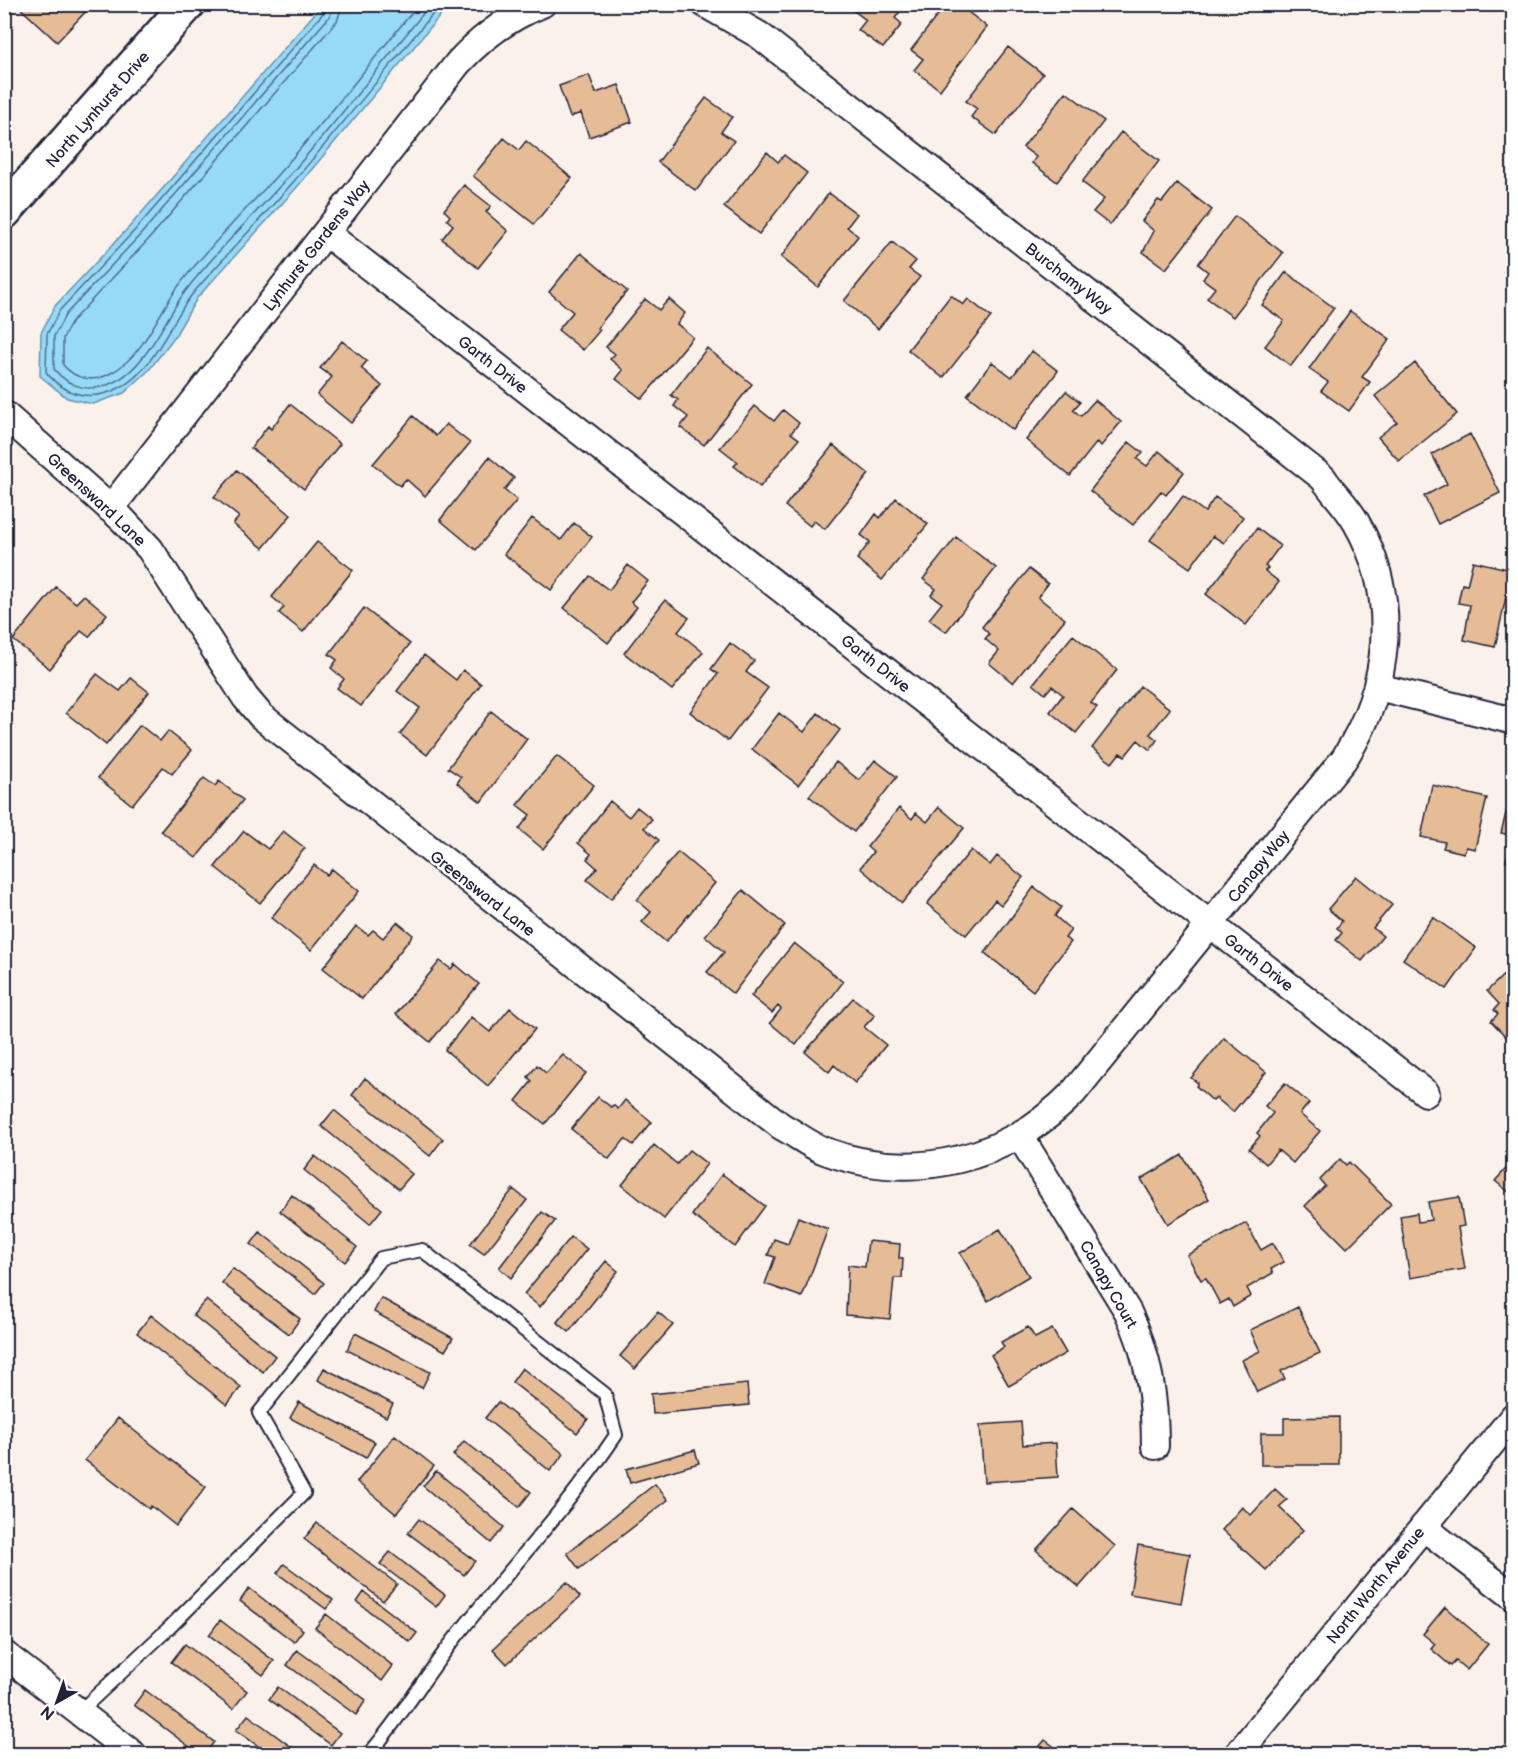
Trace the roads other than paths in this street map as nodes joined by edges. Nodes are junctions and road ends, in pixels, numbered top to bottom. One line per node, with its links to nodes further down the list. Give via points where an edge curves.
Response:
1 (188, 4): 4 (main road, North Lynhurst Drive)
2 (542, 4): 5 (street, Lynhurst Gardens Way, via 508,21 468,52)
3 (705, 4): 8 (street, Burchamy Way, via 759,35 1323,478 1356,523 1372,555)
4 (4, 212)
5 (326, 233): 7 (street, Lynhurst Gardens Way); 11 (street, Garth Drive)
6 (4, 414): 7 (street, Greensward Lane)
7 (110, 509): 14 (street, Greensward Lane, via 150,549 261,716 781,1126 844,1158 900,1167 965,1159)
8 (1382, 595): 9 (street, Canapy Way, via 1385,630)
9 (1378, 687): 10 (street); 11 (street, Canapy Way, via 1365,724 1344,759)
10 (1514, 721)
11 (1211, 925): 12 (street, Garth Drive); 13 (street, Canapy Way)
12 (1426, 1093)
13 (1061, 1105): 14 (street, Greensward Lane)
14 (1020, 1136): 16 (street, Canapy Court, via 1138,1333 1150,1380)
15 (1514, 1416): 17 (street, North Worth Avenue)
16 (1155, 1446)
17 (1423, 1527): 18 (street); 23 (street, North Worth Avenue)
18 (1514, 1597)
19 (4, 1654): 20 (street)
20 (79, 1712): 21 (street); 22 (lane, via 304,1493 259,1413 381,1258 422,1250 605,1394 616,1435 580,1488 455,1638 397,1722)
21 (133, 1755)
22 (369, 1755)
23 (1238, 1755)

